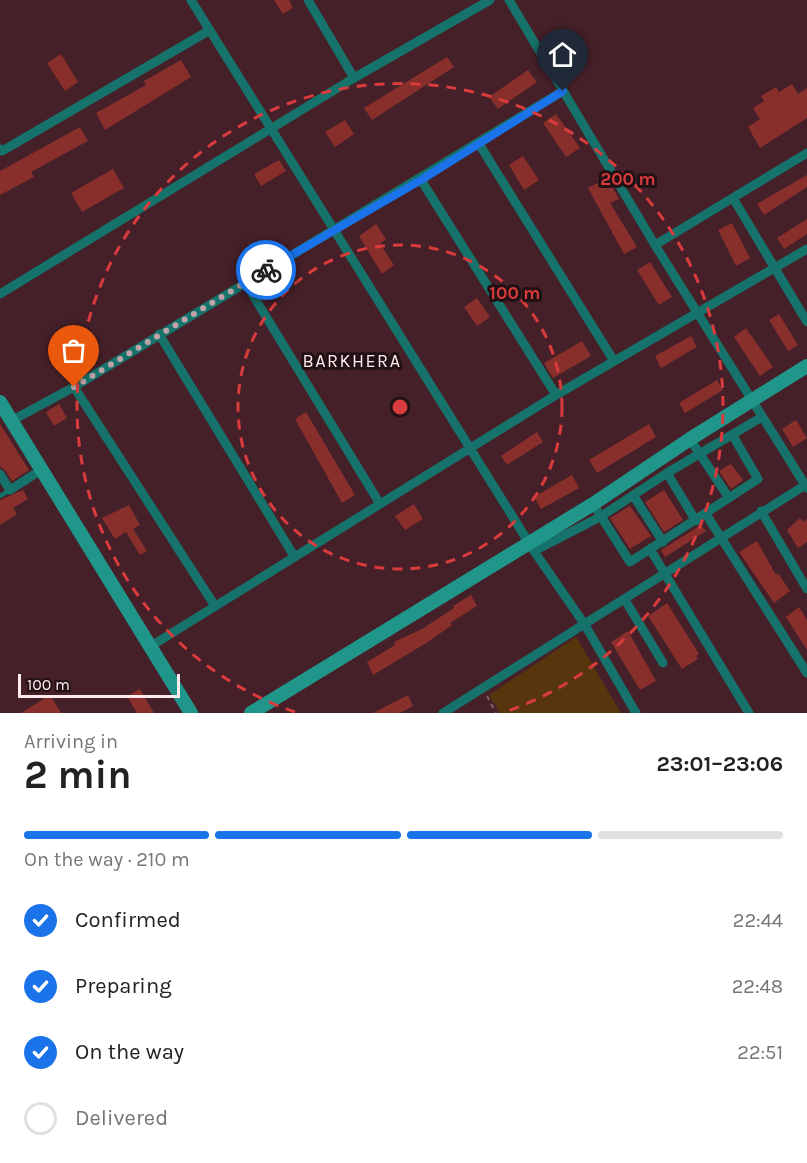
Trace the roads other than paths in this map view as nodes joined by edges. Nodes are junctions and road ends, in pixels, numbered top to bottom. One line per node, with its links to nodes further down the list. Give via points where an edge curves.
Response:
1 (191, 0): 5 (street)
2 (308, 0): 6 (street)
3 (490, 0): 6 (street)
4 (509, 0): 7 (street)
5 (210, 30): 8 (street); 10 (street)
6 (354, 78): 8 (street)
7 (563, 91): 9 (street); 15 (street)
8 (271, 129): 14 (street); 19 (street)
9 (479, 144): 12 (street); 23 (street)
10 (0, 149)
11 (807, 153): 13 (street)
12 (421, 180): 14 (street); 26 (street)
13 (733, 198): 15 (street); 17 (street)
14 (333, 230): 18 (street); 33 (street)
15 (655, 245): 20 (street)
16 (807, 249): 17 (street)
17 (774, 267): 20 (street); 21 (street)
18 (245, 282): 22 (street); 43 (street)
19 (0, 294)
20 (695, 312): 23 (street); 27 (street)
21 (807, 322)
22 (159, 334): 25 (street); 53 (street)
23 (614, 362): 26 (street)
24 (807, 366): 27 (main road)
25 (74, 387): 30 (street); 57 (street)
26 (556, 395): 33 (street)
27 (752, 400): 29 (street); 32 (main road)
28 (0, 402): 30 (main road)
29 (762, 417): 31 (street); 38 (street)
30 (11, 421): 35 (main road)
31 (733, 436): 34 (street); 42 (street, via 758,479)
32 (690, 439): 34 (street); 44 (main road)
33 (471, 449): 43 (street); 51 (street)
34 (700, 453): 36 (street); 42 (street)
35 (41, 470): 39 (street); 59 (main road)
36 (667, 473): 40 (street); 48 (street)
37 (0, 474): 39 (street)
38 (806, 485): 45 (street)
39 (10, 490): 41 (lane)
40 (633, 495): 47 (street); 50 (street)
41 (0, 496)
42 (729, 498): 46 (street)
43 (380, 504): 53 (street)
44 (593, 504): 47 (street); 51 (main road)
45 (761, 511): 49 (street); 55 (street)
46 (706, 514): 48 (street); 49 (street)
47 (600, 517): 51 (street); 52 (street, via 630,562)
48 (696, 521): 50 (street)
49 (722, 539): 54 (street); 61 (street)
50 (663, 542): 52 (street)
51 (531, 547): 58 (street); 63 (main road)
52 (650, 549): 54 (street)
53 (294, 556): 57 (street)
54 (666, 574): 56 (street); 66 (street)
55 (807, 589)
56 (625, 600): 58 (street); 60 (street)
57 (214, 606): 59 (street)
58 (585, 625): 64 (street); 65 (street)
59 (151, 646): 62 (main road)
60 (663, 663)
61 (807, 673)
62 (191, 713)
63 (251, 713)
64 (443, 713)
65 (636, 713)
66 (749, 713)

